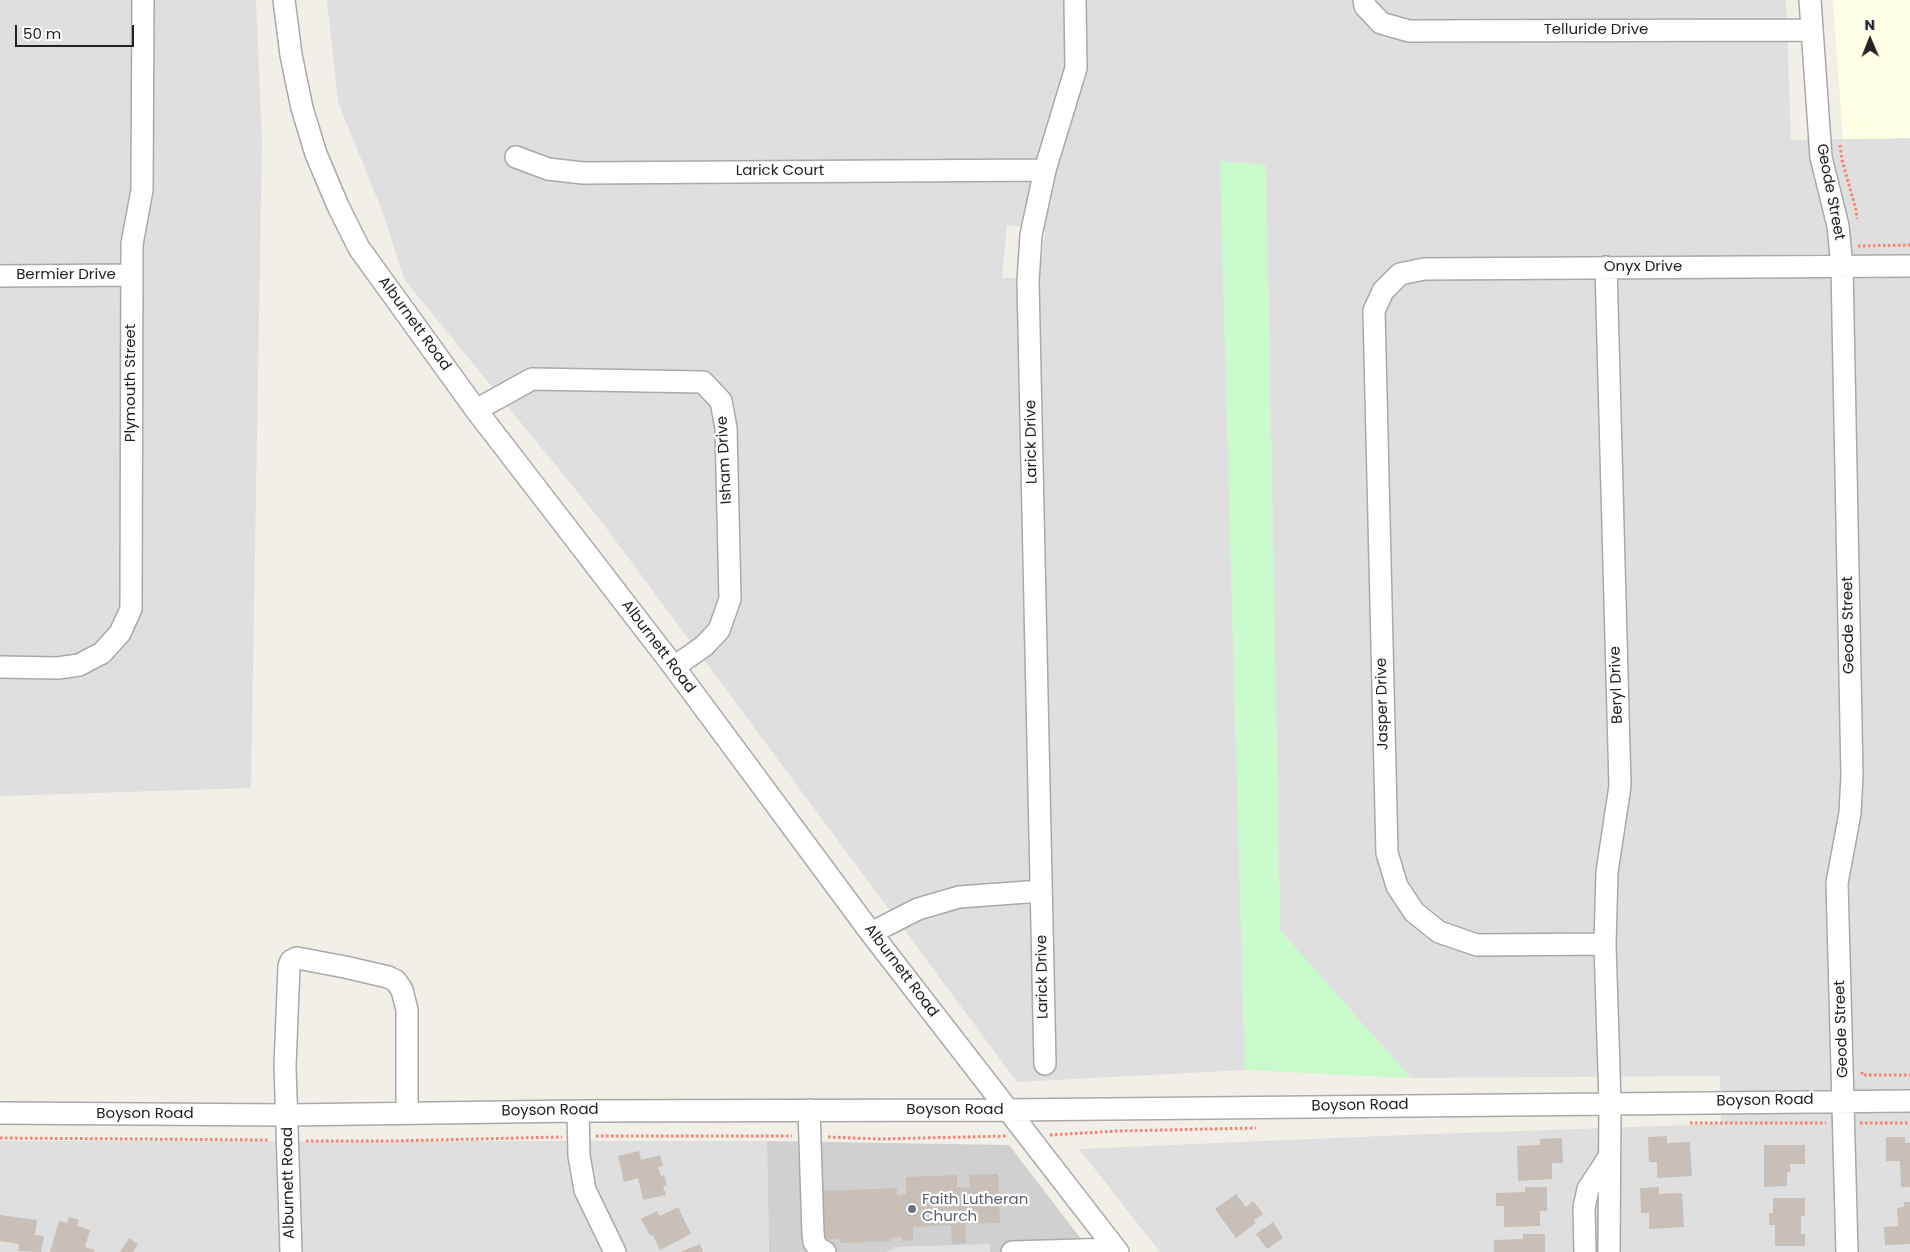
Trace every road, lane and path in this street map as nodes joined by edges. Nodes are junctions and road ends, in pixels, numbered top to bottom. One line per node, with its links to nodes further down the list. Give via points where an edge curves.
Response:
1 (143, 0): 16 (street, Plymouth Street, via 142,190 132,244)
2 (284, 0): 19 (street, Alburnett Road, via 302,108 316,154 338,206 359,248)
3 (1075, 0): 9 (street, Larick Drive, via 1076,68)
4 (1364, 0): 6 (street, Telluride Drive, via 1365,6 1382,23 1409,31)
5 (1810, 0): 6 (street, Geode Street)
6 (1811, 30): 15 (street, Geode Street, via 1822,157 1838,226)
7 (1840, 142): 10 (path, via 1856,210)
8 (516, 157): 9 (street, Larick Court, via 548,169 583,173)
9 (1045, 170): 22 (street, Larick Drive, via 1031,235 1028,281)
10 (1857, 228)
11 (1858, 237): 12 (path, via 1858,246)
12 (1910, 246)
13 (1910, 266): 15 (street, Onyx Drive)
14 (1606, 267): 15 (street, Onyx Drive); 18 (street, Onyx Drive, via 1424,269 1400,274); 24 (street, Beryl Drive, via 1620,786 1607,872)
15 (1842, 267): 27 (street, Geode Street, via 1852,776 1850,813 1838,883)
16 (132, 275): 17 (street, Bermier Drive); 20 (street, Plymouth Street, via 131,609 120,633 102,653 79,665)
17 (0, 276)
18 (1383, 290): 24 (street, Jasper Drive, via 1374,311 1386,853 1397,886 1414,912 1439,932 1477,945)
19 (476, 410): 21 (street, Alburnett Road); 21 (street, Isham Drive, via 532,379 703,382 721,401 726,428 730,599 718,630 704,646)
20 (0, 667)
21 (674, 667): 23 (street, Alburnett Road)
22 (1041, 891): 23 (street, via 959,897 918,909); 25 (street, Larick Drive)
23 (871, 933): 30 (street, Alburnett Road)
24 (1605, 944): 28 (street, Beryl Drive)
25 (1045, 1064)
26 (1910, 1100): 27 (street, Boyson Road)
27 (1844, 1101): 28 (street, Boyson Road); 51 (street, Geode Street)
28 (1610, 1103): 30 (street, Boyson Road); 43 (street, Beryl Drive)
29 (809, 1110): 30 (street, Boyson Road); 31 (street, Boyson Road); 47 (street, via 814,1242)
30 (1008, 1110): 44 (street, Alburnett Road)
31 (578, 1111): 33 (street, Boyson Road); 45 (street, via 579,1156 585,1190)
32 (0, 1113): 34 (street, Boyson Road)
33 (407, 1113): 34 (street, Boyson Road); 34 (street, Alburnett Road, via 407,1010 396,981 297,958 289,966 285,1066)
34 (287, 1114): 46 (street, Alburnett Road)
35 (1688, 1123): 36 (path)
36 (1832, 1123)
37 (1855, 1123): 38 (path)
38 (1910, 1123)
39 (568, 1136): 42 (path)
40 (0, 1138): 41 (path)
41 (269, 1140)
42 (304, 1141)
43 (1609, 1157): 49 (street, via 1588,1189 1584,1208); 50 (street, Beryl Drive)
44 (1116, 1250): 48 (street)
45 (611, 1251)
46 (291, 1252)
47 (825, 1252)
48 (1012, 1252)
49 (1585, 1252)
50 (1610, 1252)
51 (1847, 1252)

